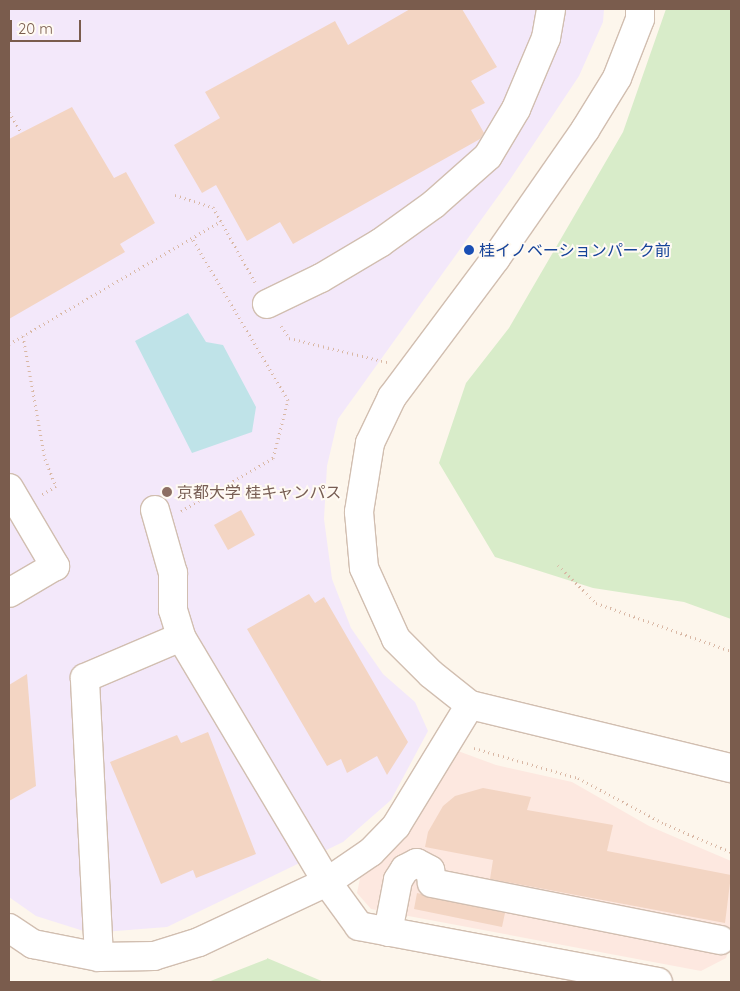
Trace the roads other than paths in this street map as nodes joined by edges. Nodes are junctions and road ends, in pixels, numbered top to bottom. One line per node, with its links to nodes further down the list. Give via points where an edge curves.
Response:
1 (551, 9): 3 (street, via 546,38 516,109 488,156 434,204 380,243 321,278)
2 (640, 9): 8 (street, via 640,18 617,78 585,130 496,258 392,396 370,443 360,512 364,568 396,639 431,674)
3 (267, 304)
4 (14, 498): 6 (street, via 55,566)
5 (157, 517): 7 (street, via 173,573 173,610)
6 (9, 593)
7 (181, 637): 10 (street); 14 (street, via 85,678)
8 (470, 705): 9 (street); 10 (street, via 396,826 371,852)
9 (731, 768)
10 (327, 882): 12 (street, via 359,926); 14 (street, via 199,942 154,956)
11 (9, 928): 14 (street, via 33,944)
12 (388, 932): 13 (street, via 398,880 405,869 417,863 430,870 432,883); 15 (street)
13 (720, 940)
14 (99, 957)
15 (658, 982)

